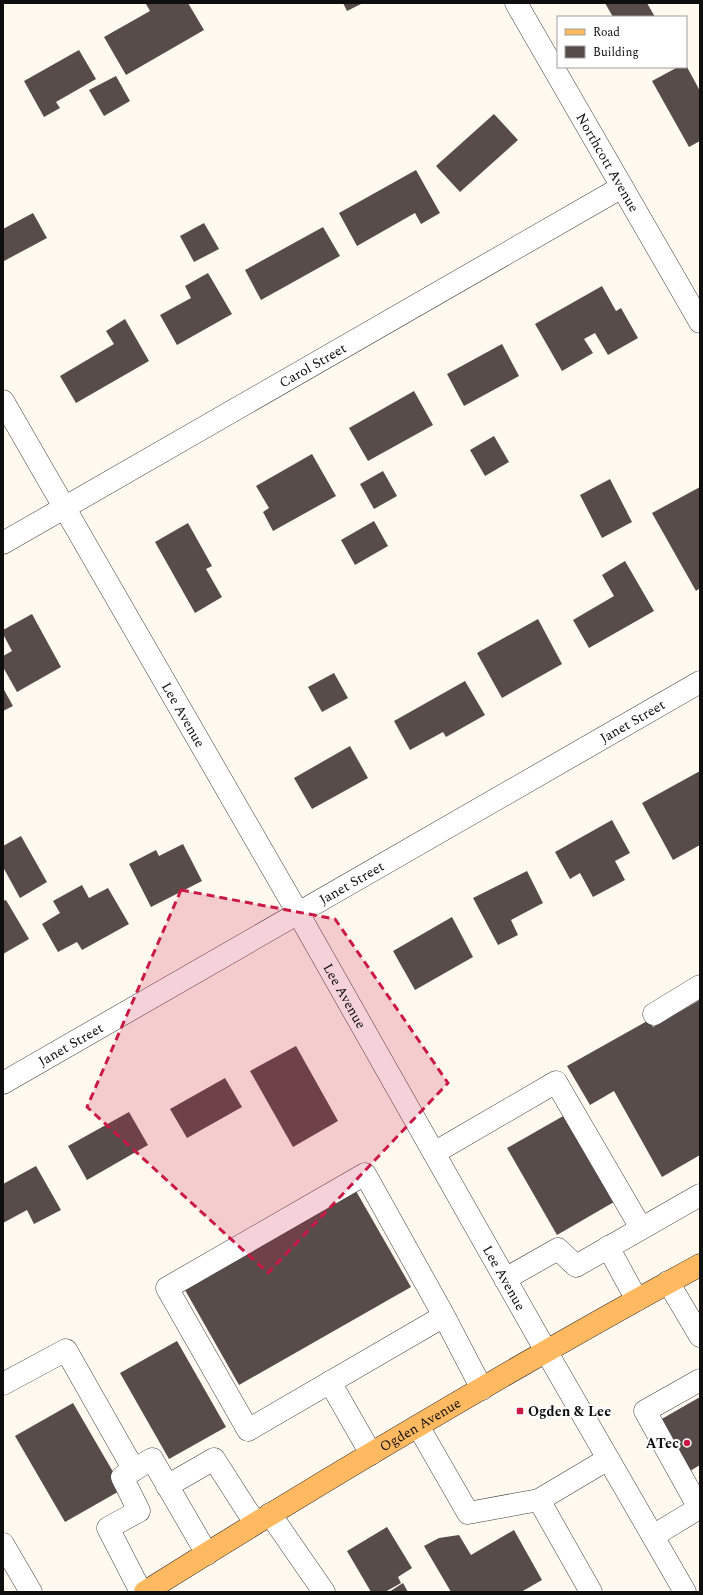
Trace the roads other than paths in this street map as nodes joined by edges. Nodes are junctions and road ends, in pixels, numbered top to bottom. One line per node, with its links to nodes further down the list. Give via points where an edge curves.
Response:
1 (516, 3): 2 (street, Northcott Avenue)
2 (622, 187): 3 (street, Northcott Avenue); 5 (street, Carol Street)
3 (700, 322)
4 (3, 401): 5 (street, Lee Avenue)
5 (64, 508): 6 (street, Carol Street); 8 (street, Lee Avenue)
6 (3, 543)
7 (700, 682): 8 (street, Janet Street)
8 (298, 914): 11 (street, Janet Street); 12 (street, Lee Avenue)
9 (700, 986): 10 (street)
10 (654, 1014)
11 (3, 1083)
12 (434, 1153): 14 (street, via 556,1082); 17 (street, Lee Avenue)
13 (700, 1195): 14 (street)
14 (641, 1228): 15 (street)
15 (608, 1247): 17 (street, via 576,1266 558,1249); 19 (street)
16 (700, 1265): 18 (main road, Ogden Avenue)
17 (506, 1279): 22 (street, Lee Avenue)
18 (668, 1282): 19 (main road, Ogden Avenue); 21 (street)
19 (637, 1300): 22 (main road, Ogden Avenue)
20 (444, 1316): 24 (street); 24 (street, via 365,1174 167,1288 248,1430); 26 (street)
21 (700, 1336)
22 (546, 1351): 26 (main road, Ogden Avenue); 29 (street, Lee Avenue)
23 (700, 1380): 33 (street, via 645,1412)
24 (330, 1382): 28 (street)
25 (3, 1384): 30 (street, via 66,1350)
26 (482, 1389): 27 (main road, Ogden Avenue)
27 (418, 1426): 28 (main road, Ogden Avenue); 32 (street, via 468,1513)
28 (371, 1454): 34 (main road, Ogden Avenue)
29 (608, 1459): 32 (street); 35 (street, Lee Avenue)
30 (134, 1470): 31 (street, via 152,1459); 39 (street, via 122,1478 139,1511 108,1528)
31 (168, 1486): 34 (street, via 214,1459); 37 (street)
32 (539, 1500): 42 (street)
33 (700, 1508): 35 (street)
34 (262, 1519): 37 (main road, Ogden Avenue); 41 (street)
35 (653, 1536): 43 (street, Lee Avenue)
36 (3, 1544): 38 (street)
37 (207, 1554): 40 (main road, Ogden Avenue)
38 (31, 1592)
39 (141, 1592)
40 (145, 1592)
41 (324, 1592)
42 (591, 1592)
43 (686, 1592)

